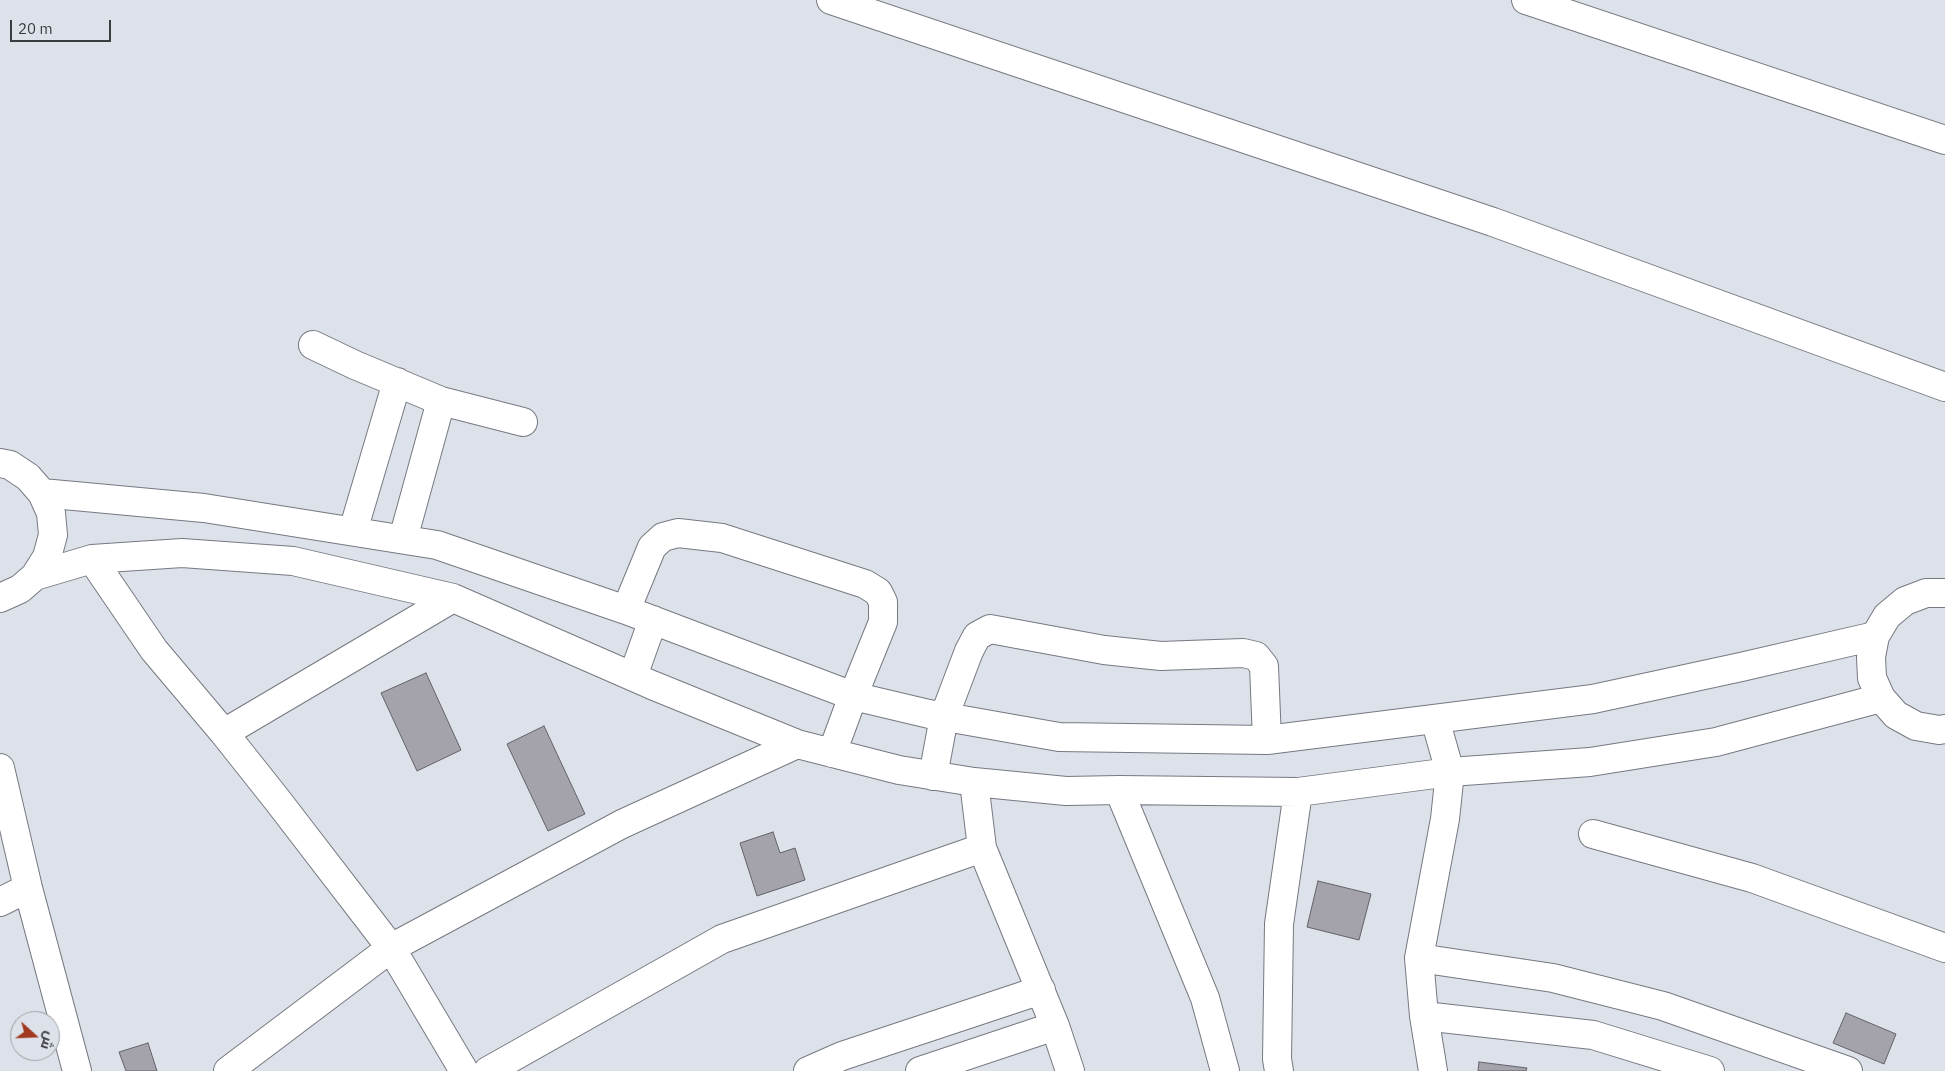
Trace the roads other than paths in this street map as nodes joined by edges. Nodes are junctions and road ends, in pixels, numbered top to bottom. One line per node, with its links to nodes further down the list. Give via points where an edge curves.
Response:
1 (831, 0): 6 (street, via 1494,222)
2 (1526, 0): 3 (street)
3 (1945, 140)
4 (313, 344): 5 (street)
5 (396, 382): 7 (street); 11 (street)
6 (1945, 387)
7 (441, 400): 8 (street); 12 (street)
8 (523, 422)
9 (3, 460): 10 (street, via 28,476)
10 (42, 493): 11 (street, via 204,508); 14 (street, via 50,513 53,535 47,557)
11 (363, 533): 12 (street); 15 (street)
12 (403, 539): 19 (street, via 438,545)
13 (92, 559): 14 (street); 15 (street, via 182,553 293,561); 28 (street, via 154,650)
14 (35, 576): 17 (street, via 20,589)
15 (362, 576): 18 (street)
16 (1945, 593): 21 (street, via 1926,593 1904,601 1887,616)
17 (0, 598)
18 (453, 598): 22 (street); 28 (street)
19 (626, 610): 20 (street); 23 (street, via 652,547 663,537 678,533 722,538 865,584 878,592 883,602 883,622)
20 (653, 620): 22 (street); 23 (street)
21 (1875, 636): 24 (street, via 1872,678); 26 (street, via 1593,699)
22 (633, 676): 30 (street)
23 (853, 696): 25 (street); 31 (street)
24 (1881, 698): 27 (street, via 1896,715 1916,726); 33 (street, via 1716,742 1590,762)
25 (944, 717): 29 (street, via 1059,737); 29 (street, via 968,651 977,636 990,629 1104,650 1161,656 1244,653 1256,656 1264,666); 34 (street)
26 (1435, 719): 29 (street); 33 (street)
27 (1945, 729)
28 (224, 733): 42 (street)
29 (1267, 740)
30 (797, 744): 31 (street); 42 (street, via 622,824)
31 (832, 753): 34 (street)
32 (0, 768): 40 (street)
33 (1450, 772): 37 (street); 44 (street, via 1445,819)
34 (933, 776): 35 (street)
35 (974, 782): 36 (street, via 1066,791); 39 (street)
36 (1119, 790): 37 (street); 55 (street, via 1205,998)
37 (1298, 792): 56 (street, via 1279,924)
38 (1593, 834): 43 (street, via 1752,878)
39 (982, 848): 45 (street); 51 (street, via 722,939)
40 (28, 888): 41 (street); 48 (street)
41 (0, 902)
42 (391, 948): 49 (street); 50 (street)
43 (1945, 948)
44 (1420, 958): 46 (street); 59 (street, via 1553,978 1663,1006)
45 (1041, 990): 47 (street); 52 (street, via 842,1056)
46 (1424, 1016): 57 (street); 58 (street, via 1593,1035)
47 (1055, 1026): 53 (street); 54 (street)
48 (77, 1071)
49 (228, 1071)
50 (464, 1071)
51 (488, 1071)
52 (808, 1071)
53 (920, 1071)
54 (1070, 1071)
55 (1225, 1071)
56 (1279, 1071)
57 (1433, 1071)
58 (1710, 1071)
59 (1848, 1071)

